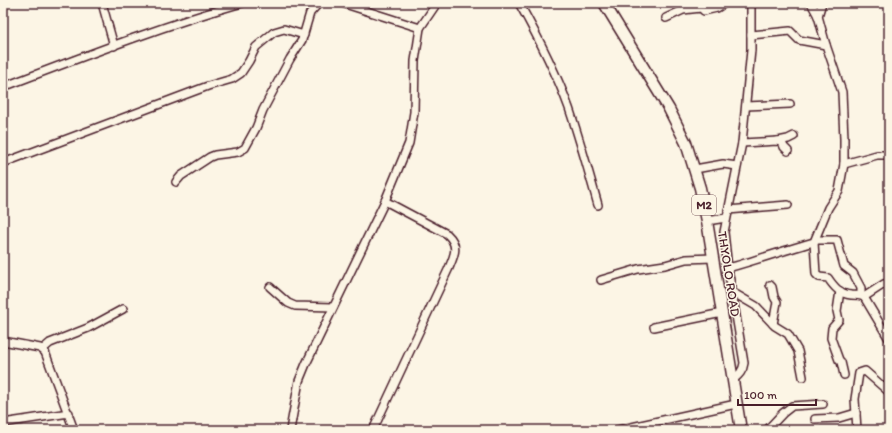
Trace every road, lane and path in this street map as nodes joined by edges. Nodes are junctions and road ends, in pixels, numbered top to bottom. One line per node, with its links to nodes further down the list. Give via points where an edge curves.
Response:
1 (102, 3): 20 (street)
2 (242, 3): 20 (street)
3 (319, 3): 18 (street, via 308,17)
4 (342, 3): 16 (street)
5 (437, 3): 16 (street)
6 (519, 3): 35 (street, via 546,55 568,107 584,152)
7 (691, 3): 13 (street)
8 (725, 3): 13 (street, via 704,11 700,8)
9 (751, 3): 17 (street)
10 (811, 3): 14 (street)
11 (822, 3): 14 (street)
12 (608, 4): 32 (highway, THYOLO ROAD / M2, via 670,109 686,142)
13 (685, 10): 15 (street)
14 (818, 16): 19 (street)
15 (666, 18)
16 (420, 28): 34 (street, via 415,61 411,133)
17 (751, 35): 19 (street, via 790,31 799,40); 23 (street)
18 (304, 36): 29 (street, via 284,29 274,32 256,47 241,73 232,79); 33 (street, via 245,148 238,152 210,157)
19 (826, 45): 30 (street, via 842,92)
20 (114, 46): 21 (street)
21 (3, 87)
22 (790, 104): 23 (street)
23 (746, 106): 26 (street)
24 (794, 136): 25 (street)
25 (778, 141): 26 (street); 27 (street, via 782,142)
26 (742, 143): 31 (street)
27 (788, 152)
28 (889, 155): 30 (street, via 877,155)
29 (3, 163)
30 (844, 164): 40 (street, via 839,191 828,208)
31 (737, 166): 32 (street, via 724,164); 37 (street)
32 (695, 169): 39 (highway, THYOLO ROAD / M2)
33 (176, 182)
34 (385, 201): 50 (street); 70 (street, via 447,234 456,251)
35 (598, 205)
36 (788, 205): 37 (street)
37 (728, 210): 38 (street)
38 (726, 218): 39 (street); 42 (street, via 724,240)
39 (707, 221): 41 (highway, THYOLO ROAD / M2)
40 (814, 242): 42 (street); 47 (street, via 816,274 828,278); 49 (street, via 837,240 844,266 854,273)
41 (713, 258): 43 (street, via 638,269); 52 (highway, THYOLO ROAD / M2)
42 (728, 268): 48 (street)
43 (601, 280)
44 (889, 283): 49 (street)
45 (770, 285): 53 (street, via 777,302)
46 (270, 287): 50 (street, via 295,306)
47 (840, 291): 49 (street); 58 (street, via 837,312 839,320 832,328 831,338)
48 (732, 292): 53 (street, via 756,306); 60 (street, via 744,363 740,374)
49 (862, 296): 55 (street)
50 (333, 307): 69 (street, via 299,381)
51 (123, 309): 57 (street, via 88,328 50,343)
52 (722, 313): 54 (street); 60 (highway, THYOLO ROAD / M2)
53 (773, 324): 59 (street, via 788,334 795,346)
54 (654, 327)
55 (889, 339)
56 (3, 341): 57 (street)
57 (43, 349): 64 (street)
58 (844, 375)
59 (804, 377)
60 (733, 380): 62 (highway, THYOLO ROAD / M2)
61 (889, 392): 65 (street, via 865,371 860,373 854,399)
62 (736, 404): 71 (street); 72 (highway, THYOLO ROAD / M2)
63 (823, 404): 73 (street, via 792,406)
64 (68, 413): 67 (street); 68 (street)
65 (856, 413): 66 (street, via 839,418); 74 (street)
66 (815, 419)
67 (3, 424)
68 (74, 430)
69 (290, 430)
70 (373, 430)
71 (618, 430)
72 (740, 430)
73 (767, 430)
74 (857, 430)

